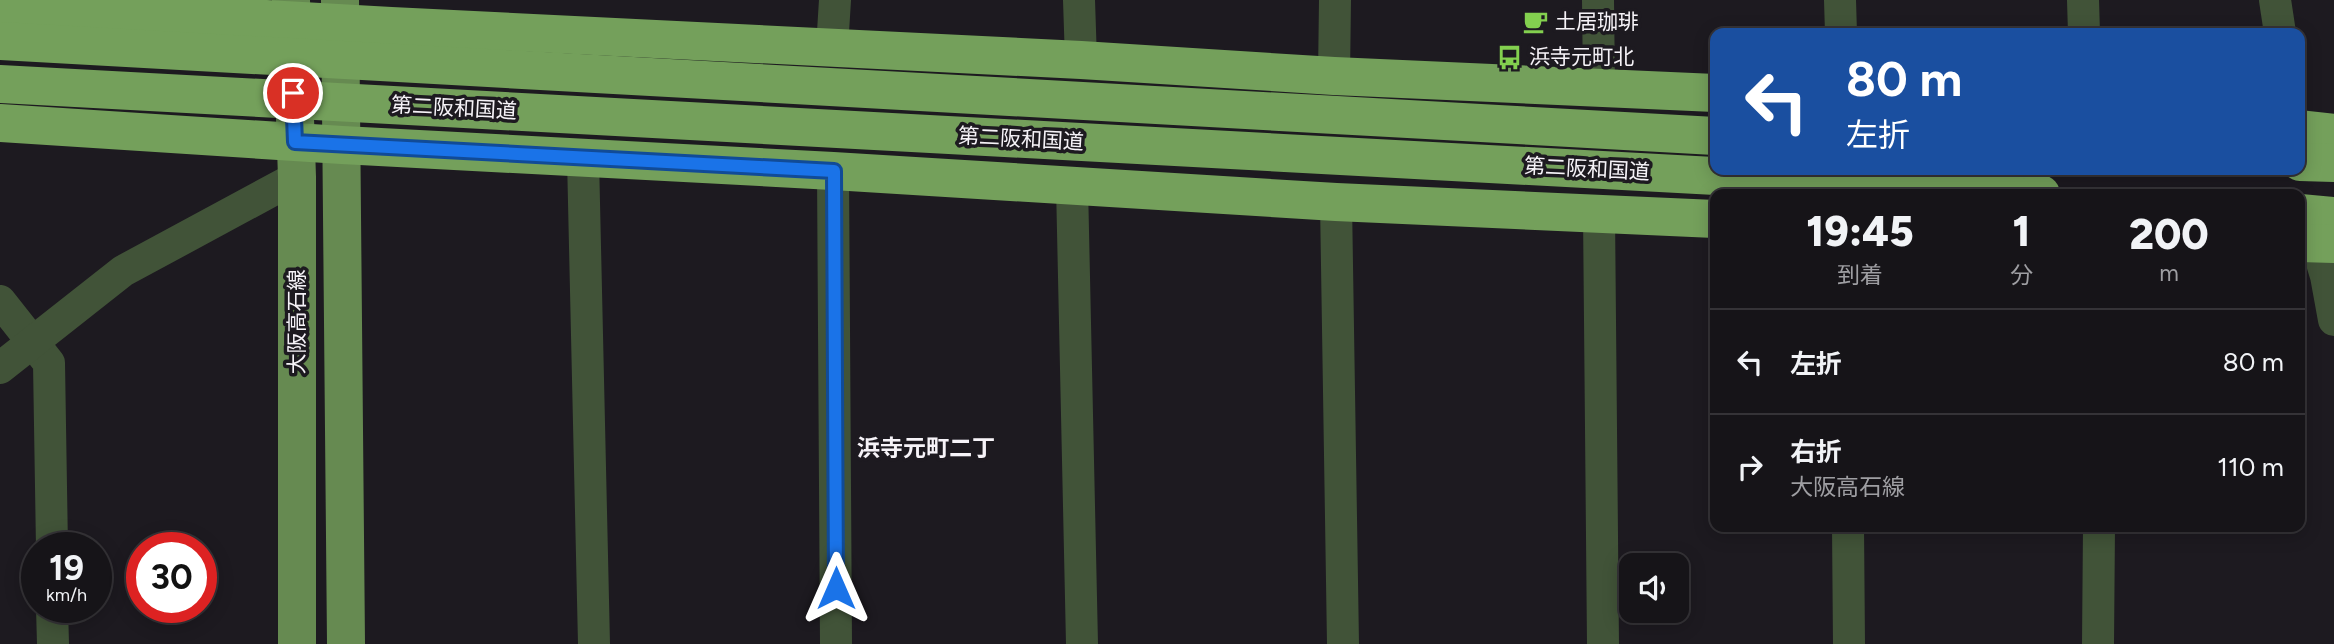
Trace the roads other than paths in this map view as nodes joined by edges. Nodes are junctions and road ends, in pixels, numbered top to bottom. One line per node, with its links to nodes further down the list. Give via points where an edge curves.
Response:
1 (835, 0): 15 (street)
2 (1079, 0): 16 (street)
3 (1335, 0): 17 (street)
4 (1598, 0): 19 (street)
5 (1840, 0): 11 (street)
6 (2083, 0): 12 (street)
7 (2275, 0): 13 (street)
8 (0, 4): 9 (highway)
9 (291, 9): 10 (highway); 27 (main road, 大阪高石線)
10 (340, 11): 15 (highway); 25 (main road)
11 (1841, 28)
12 (2084, 28)
13 (2279, 28)
14 (0, 41): 24 (highway, 第二阪和国道, bridge)
15 (832, 48): 16 (highway)
16 (1081, 60): 17 (highway)
17 (1334, 76): 19 (highway)
18 (0, 84): 32 (highway, 第二阪和国道, bridge)
19 (1599, 87): 20 (highway)
20 (1710, 93)
21 (0, 123): 27 (highway)
22 (2305, 130): 23 (highway)
23 (2334, 133)
24 (1710, 136)
25 (342, 145): 26 (highway); 27 (highway); 47 (main road)
26 (583, 158): 30 (highway); 48 (street)
27 (296, 159): 39 (street, via 123,271); 46 (main road, 大阪高石線)
28 (2305, 162): 29 (highway)
29 (2334, 163)
30 (834, 171): 31 (highway); 49 (street)
31 (1072, 185): 33 (highway); 50 (street)
32 (1952, 189)
33 (1336, 202): 34 (highway); 51 (street)
34 (1599, 214): 35 (highway); 52 (street)
35 (1710, 219)
36 (2317, 232): 38 (street)
37 (0, 301): 39 (street)
38 (2334, 320)
39 (33, 342): 40 (street); 41 (street, via 49,363)
40 (0, 368)
41 (52, 532)
42 (1848, 532): 53 (street)
43 (2099, 532): 54 (street)
44 (52, 623): 45 (street)
45 (53, 644)
46 (298, 644)
47 (346, 644)
48 (594, 644)
49 (836, 644)
50 (1082, 644)
51 (1343, 644)
52 (1603, 644)
53 (1849, 644)
54 (2098, 644)

